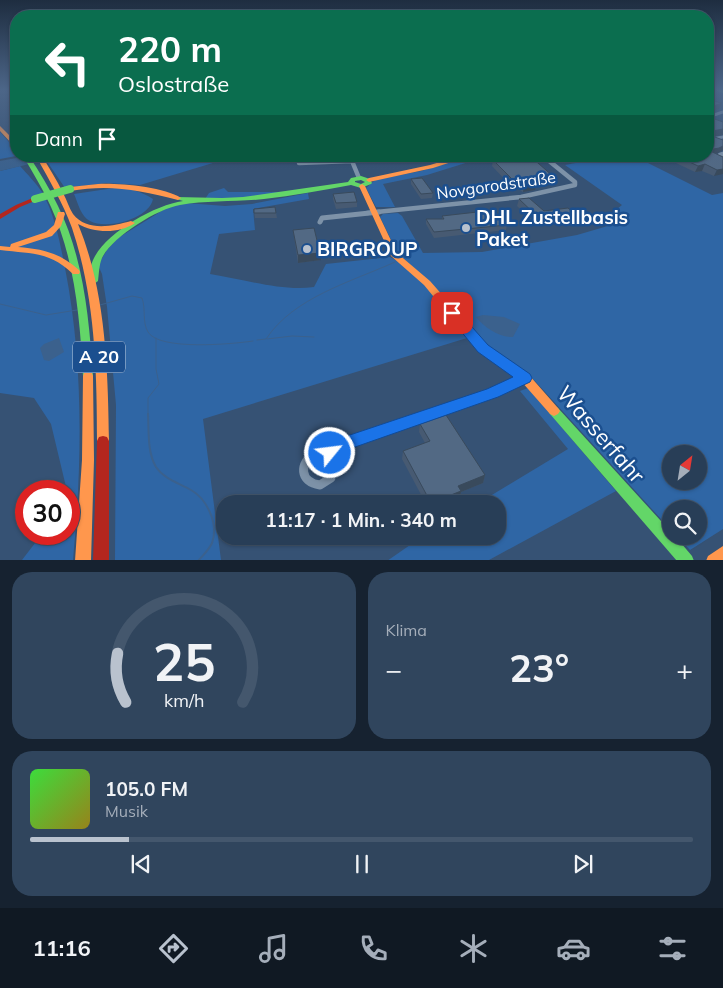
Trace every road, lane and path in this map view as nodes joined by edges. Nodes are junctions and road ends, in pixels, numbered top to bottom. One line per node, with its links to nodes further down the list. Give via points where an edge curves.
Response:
1 (0, 128): 2 (main road)
2 (10, 139)
3 (33, 162): 10 (main road, A 20)
4 (41, 162): 10 (main road, A 20)
5 (326, 162): 9 (street)
6 (352, 162): 11 (street)
7 (447, 162): 11 (main road)
8 (550, 162): 14 (street, Novgorodstraße, via 575,185 521,197)
9 (299, 163)
10 (44, 172): 15 (main road, A 20, via 53,197)
11 (361, 182): 13 (main road, via 245,202); 14 (main road, Wasserfahr)
12 (178, 198): 13 (main road); 15 (main road, via 112,229 86,228); 16 (main road, bridge, via 149,188 100,184 35,199)
13 (202, 201): 20 (main road, via 166,207 106,246 97,259)
14 (376, 212): 17 (street); 21 (main road, Wasserfahr, via 394,254 427,283 483,349)
15 (66, 216): 18 (main road, via 45,235 21,244); 19 (main road, A 20); 20 (main road, A 20, via 87,267)
16 (0, 217)
17 (334, 217)
18 (0, 247): 19 (main road, via 54,253 66,260)
19 (78, 275): 20 (main road, A 20)
20 (89, 308): 24 (main road, A 20, via 89,454); 25 (main road, A 20, via 103,403)
21 (525, 378): 22 (street, via 492,393); 26 (main road, Wasserfahr)
22 (332, 448): 22 (street, via 315,453 304,462 304,473 312,484 320,485 331,478 329,458)
23 (723, 554): 27 (main road)
24 (83, 560)
25 (101, 560)
26 (687, 560)
27 (713, 560)

